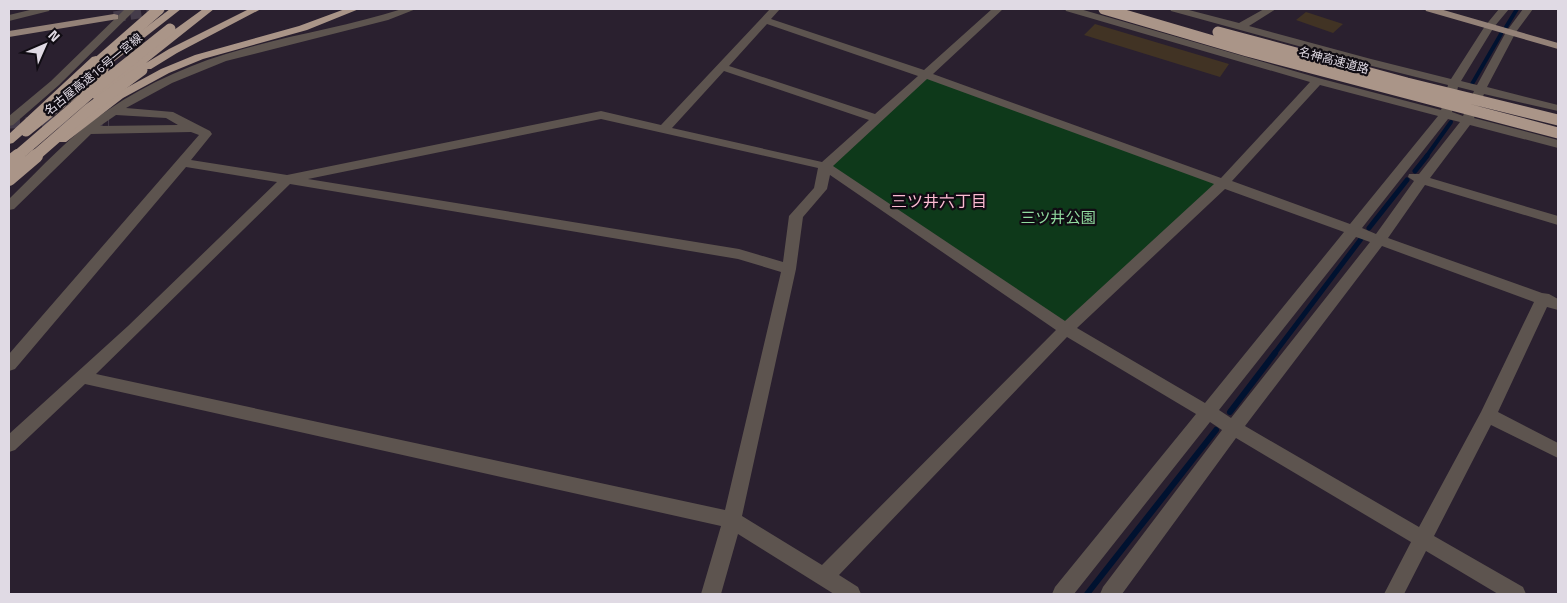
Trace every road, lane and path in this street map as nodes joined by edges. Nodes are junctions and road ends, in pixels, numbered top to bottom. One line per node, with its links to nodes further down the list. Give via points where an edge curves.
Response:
1 (45, 9): 22 (street)
2 (131, 9): 37 (street, via 61,77)
3 (158, 9): 42 (highway, via 94,61)
4 (176, 9): 42 (highway)
5 (181, 9): 42 (highway, 名古屋高速16号一宮線, bridge)
6 (197, 9): 50 (highway, 名古屋高速16号一宮線, bridge, via 96,88)
7 (208, 9): 53 (highway, via 87,106)
8 (256, 9): 53 (highway, bridge, via 173,51 114,89)
9 (354, 9): 53 (highway, via 303,28 207,54 165,71 119,96)
10 (411, 9): 36 (street, via 198,68 143,95)
11 (775, 9): 23 (street)
12 (998, 9): 30 (street)
13 (1070, 9): 31 (street)
14 (1104, 9): 45 (highway, 名神高速道路, bridge)
15 (1138, 9): 39 (highway, 名神高速道路, bridge)
16 (1175, 9): 25 (street)
17 (1271, 9): 25 (street)
18 (1430, 9): 24 (main road)
19 (1504, 9): 24 (street)
20 (1528, 9): 26 (street)
21 (114, 17): 27 (main road)
22 (9, 18)
23 (764, 20): 29 (street); 30 (street)
24 (1490, 26): 26 (main road); 32 (street)
25 (1240, 27): 32 (street)
26 (1511, 32): 28 (main road); 33 (street)
27 (9, 34)
28 (1558, 46)
29 (722, 67): 38 (street); 43 (street)
30 (926, 75): 38 (street); 56 (street)
31 (1318, 81): 35 (street); 56 (street)
32 (1454, 83): 33 (street); 35 (street)
33 (1480, 90): 34 (street); 40 (street)
34 (1558, 108)
35 (1445, 115): 40 (street); 52 (street)
36 (112, 116): 41 (street, via 167,120); 44 (street)
37 (10, 119)
38 (877, 119): 51 (street)
39 (1558, 120)
40 (1467, 121): 47 (street); 55 (street)
41 (193, 128): 44 (street); 49 (street, via 206,134)
42 (24, 129): 46 (highway); 48 (highway, 名古屋高速16号一宮線)
43 (664, 129): 51 (street); 54 (street, via 601,115)
44 (89, 130): 57 (street)
45 (1558, 133)
46 (9, 140)
47 (1558, 144)
48 (9, 146)
49 (181, 162): 54 (street); 64 (street)
50 (9, 163)
51 (825, 166): 61 (street, via 820,189 796,216); 63 (street)
52 (1400, 172): 55 (street); 59 (street)
53 (9, 178)
54 (288, 179): 61 (street, via 739,254); 65 (street)
55 (1422, 179): 58 (street); 60 (street)
56 (1223, 183): 59 (street); 63 (street)
57 (9, 206)
58 (1558, 221)
59 (1353, 230): 60 (street); 66 (street)
60 (1380, 240): 62 (street); 68 (street)
61 (789, 269): 71 (street)
62 (1551, 302): 67 (street)
63 (1066, 329): 66 (street); 73 (street)
64 (9, 365)
65 (82, 377): 69 (street); 71 (street)
66 (1208, 412): 68 (street); 76 (street)
67 (1488, 415): 70 (street); 72 (street)
68 (1234, 427): 72 (street); 77 (street)
69 (9, 444)
70 (1558, 451)
71 (732, 520): 73 (street); 74 (street)
72 (1423, 538): 78 (street); 79 (street)
73 (823, 578): 75 (street)
74 (711, 594)
75 (851, 594)
76 (1062, 594)
77 (1110, 594)
78 (1394, 594)
79 (1516, 594)

